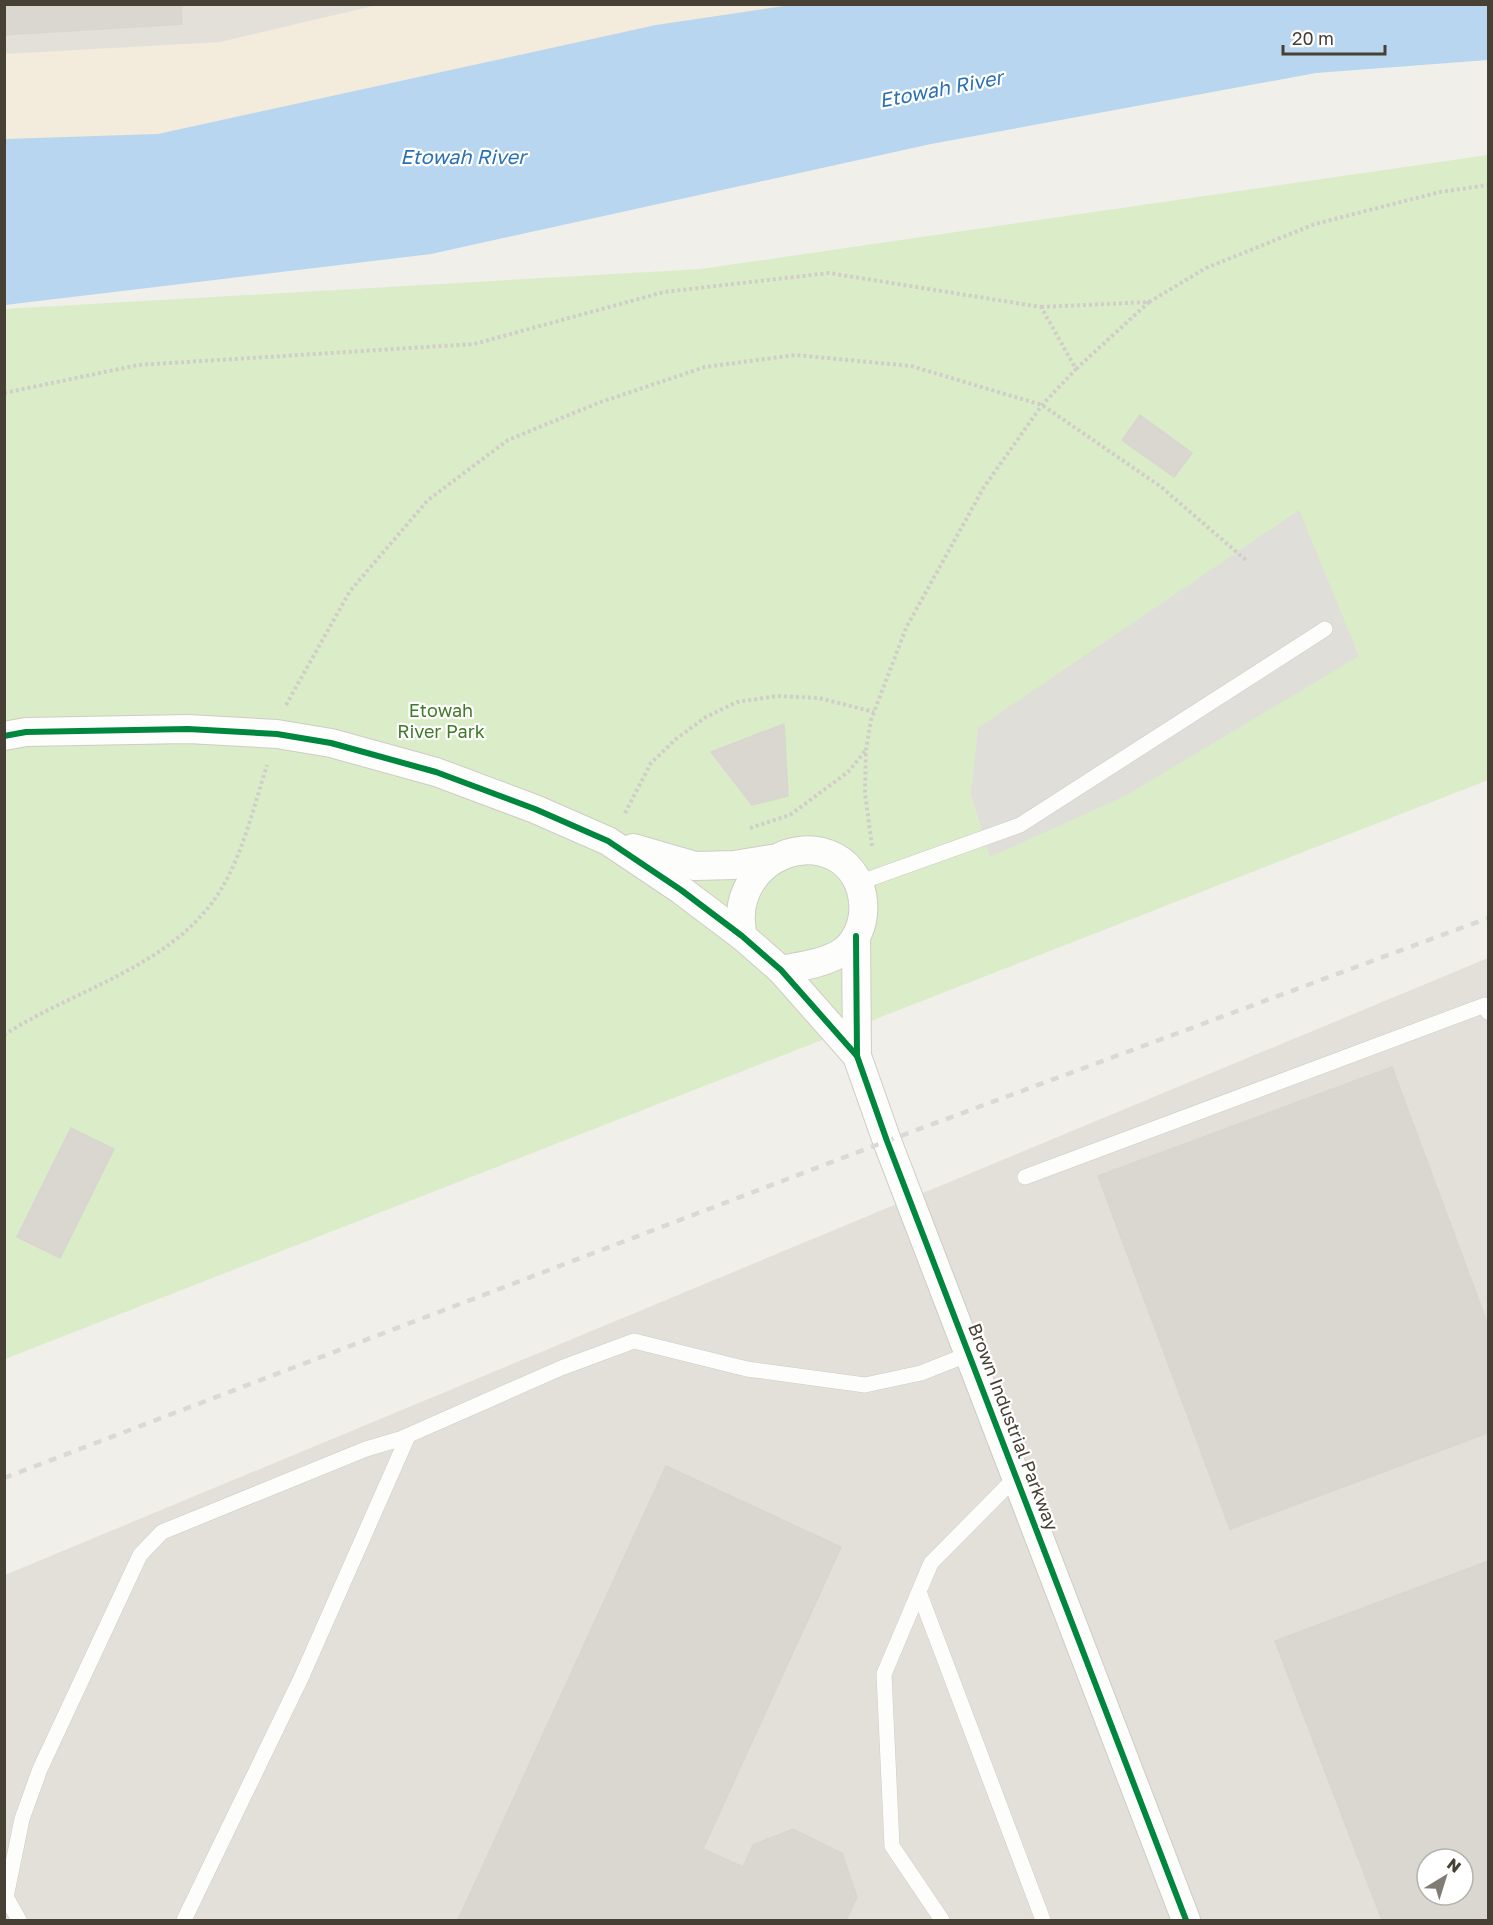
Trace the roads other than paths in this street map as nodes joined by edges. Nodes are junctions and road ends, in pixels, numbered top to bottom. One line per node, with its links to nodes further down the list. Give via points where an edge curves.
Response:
1 (1325, 629): 5 (lane, via 1020,825)
2 (4, 736): 3 (street, via 26,732 188,729 277,734 331,743 436,772)
3 (608, 841): 4 (street, via 695,866); 6 (street)
4 (771, 859): 5 (street, via 815,850 836,858 853,873); 6 (street, via 754,876 744,898)
5 (858, 884): 7 (street, via 863,915)
6 (742, 936): 8 (street)
7 (856, 936): 8 (street, via 841,953 821,962); 10 (street, Brown Industrial Parkway)
8 (782, 970): 10 (street)
9 (1488, 1012): 11 (lane, via 1485,1005)
10 (857, 1056): 12 (street, Brown Industrial Parkway)
11 (1025, 1177)
12 (969, 1354): 13 (lane, via 921,1373 865,1384 747,1369 634,1341 561,1368); 14 (street, Brown Industrial Parkway)
13 (408, 1436): 16 (lane, via 366,1449 162,1532 140,1556 40,1769 22,1820 6,1897); 17 (lane, via 297,1686)
14 (1016, 1477): 15 (lane, via 931,1563); 20 (street, Brown Industrial Parkway)
15 (919, 1592): 18 (lane, via 884,1674 892,1846); 19 (lane)
16 (19, 1920)
17 (184, 1920)
18 (942, 1920)
19 (1043, 1920)
20 (1186, 1920)

